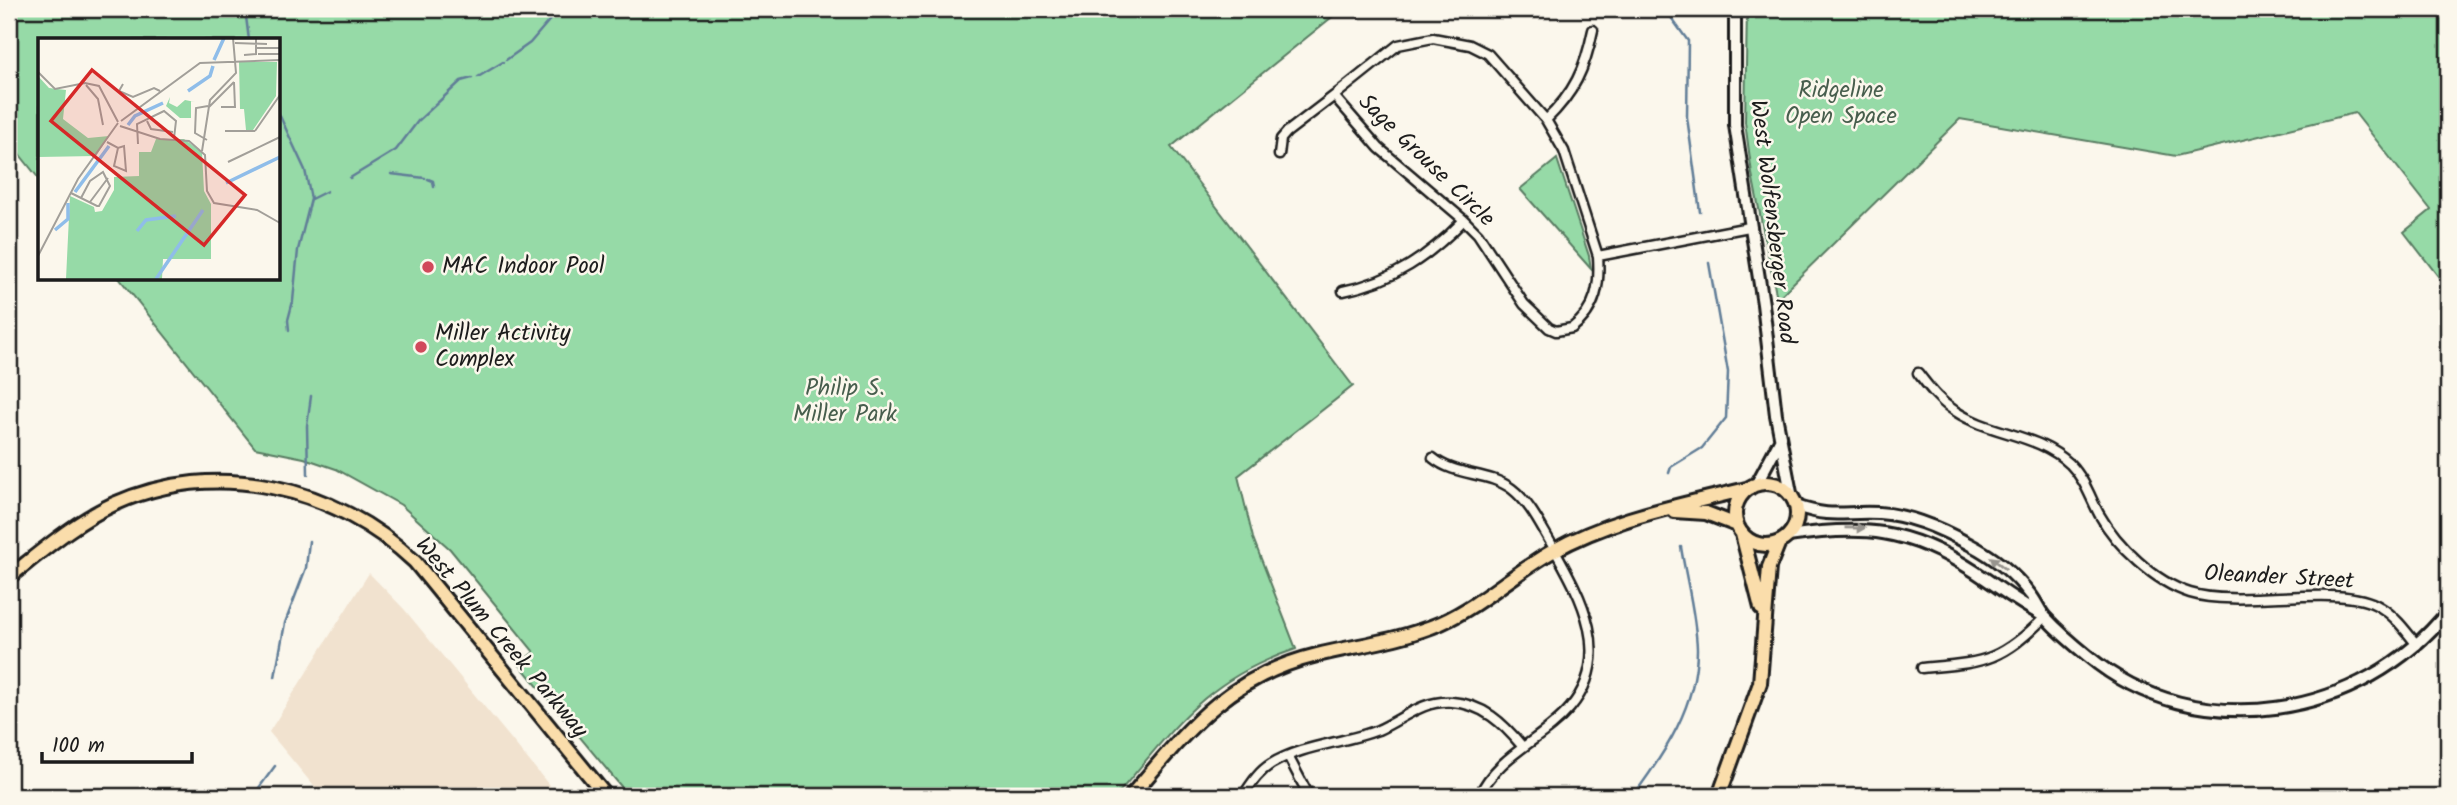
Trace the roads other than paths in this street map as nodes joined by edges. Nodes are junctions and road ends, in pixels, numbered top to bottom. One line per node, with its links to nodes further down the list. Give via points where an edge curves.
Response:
1 (1735, 9): 7 (main road, West Wolfensberger Road, via 1735,125)
2 (1592, 30): 4 (street, via 1577,84)
3 (1334, 96): 4 (street, Sage Grouse Circle, via 1398,45 1433,38 1470,45 1488,54); 5 (street, via 1287,132); 6 (street, Sage Grouse Circle, via 1379,148)
4 (1546, 120): 8 (street, Sage Grouse Circle, via 1564,151)
5 (1279, 155)
6 (1464, 220): 8 (street, Sage Grouse Circle, via 1524,304 1556,331 1572,328 1588,312 1598,289); 9 (street, via 1404,270 1364,287)
7 (1749, 227): 8 (street); 11 (main road, West Wolfensberger Road)
8 (1598, 256)
9 (1343, 290)
10 (1919, 373): 23 (street, Oleander Street, via 1954,411 2030,439 2071,465 2108,528 2150,570 2171,583 2190,593 2238,600 2358,598 2379,606)
11 (1780, 440): 13 (main road); 14 (main road, West Wolfensberger Road)
12 (1433, 458): 18 (street, via 1454,471 1510,487 1533,512)
13 (1753, 486): 14 (main road, via 1776,485); 15 (main road); 16 (main road, via 1737,504)
14 (1794, 502): 17 (main road, via 1796,522); 21 (main road, one-way to 14, via 2013,575 1950,534 1895,515 1829,516)
15 (1659, 511): 16 (main road, via 1706,513); 18 (main road)
16 (1740, 529): 17 (main road, via 1759,544); 22 (main road)
17 (1783, 539): 21 (main road, one-way to 21, via 1856,528 1898,536 1959,562); 22 (main road, via 1769,567)
18 (1555, 550): 25 (street, via 1584,605 1592,655 1573,704); 27 (main road, via 1461,612 1423,630 1295,661 1238,687 1194,721)
19 (9, 577): 28 (main road, West Plum Creek Parkway, via 84,520 116,503 155,491 187,484 240,483 275,487 323,501 381,533 415,562)
20 (2448, 611): 23 (main road)
21 (2044, 616): 23 (main road, via 2090,659 2128,682 2170,699 2234,710 2288,708 2331,696 2377,676); 24 (street, via 2018,644 1996,657 1973,664)
22 (1764, 623): 32 (main road, via 1760,683)
23 (2417, 645)
24 (1922, 668)
25 (1522, 746): 26 (street, via 1488,713 1451,702 1420,707 1379,729); 31 (street, via 1497,769)
26 (1288, 757): 29 (street, via 1261,772); 30 (street)
27 (1134, 795)
28 (606, 796)
29 (1243, 796)
30 (1309, 796)
31 (1479, 796)
32 (1719, 796)

